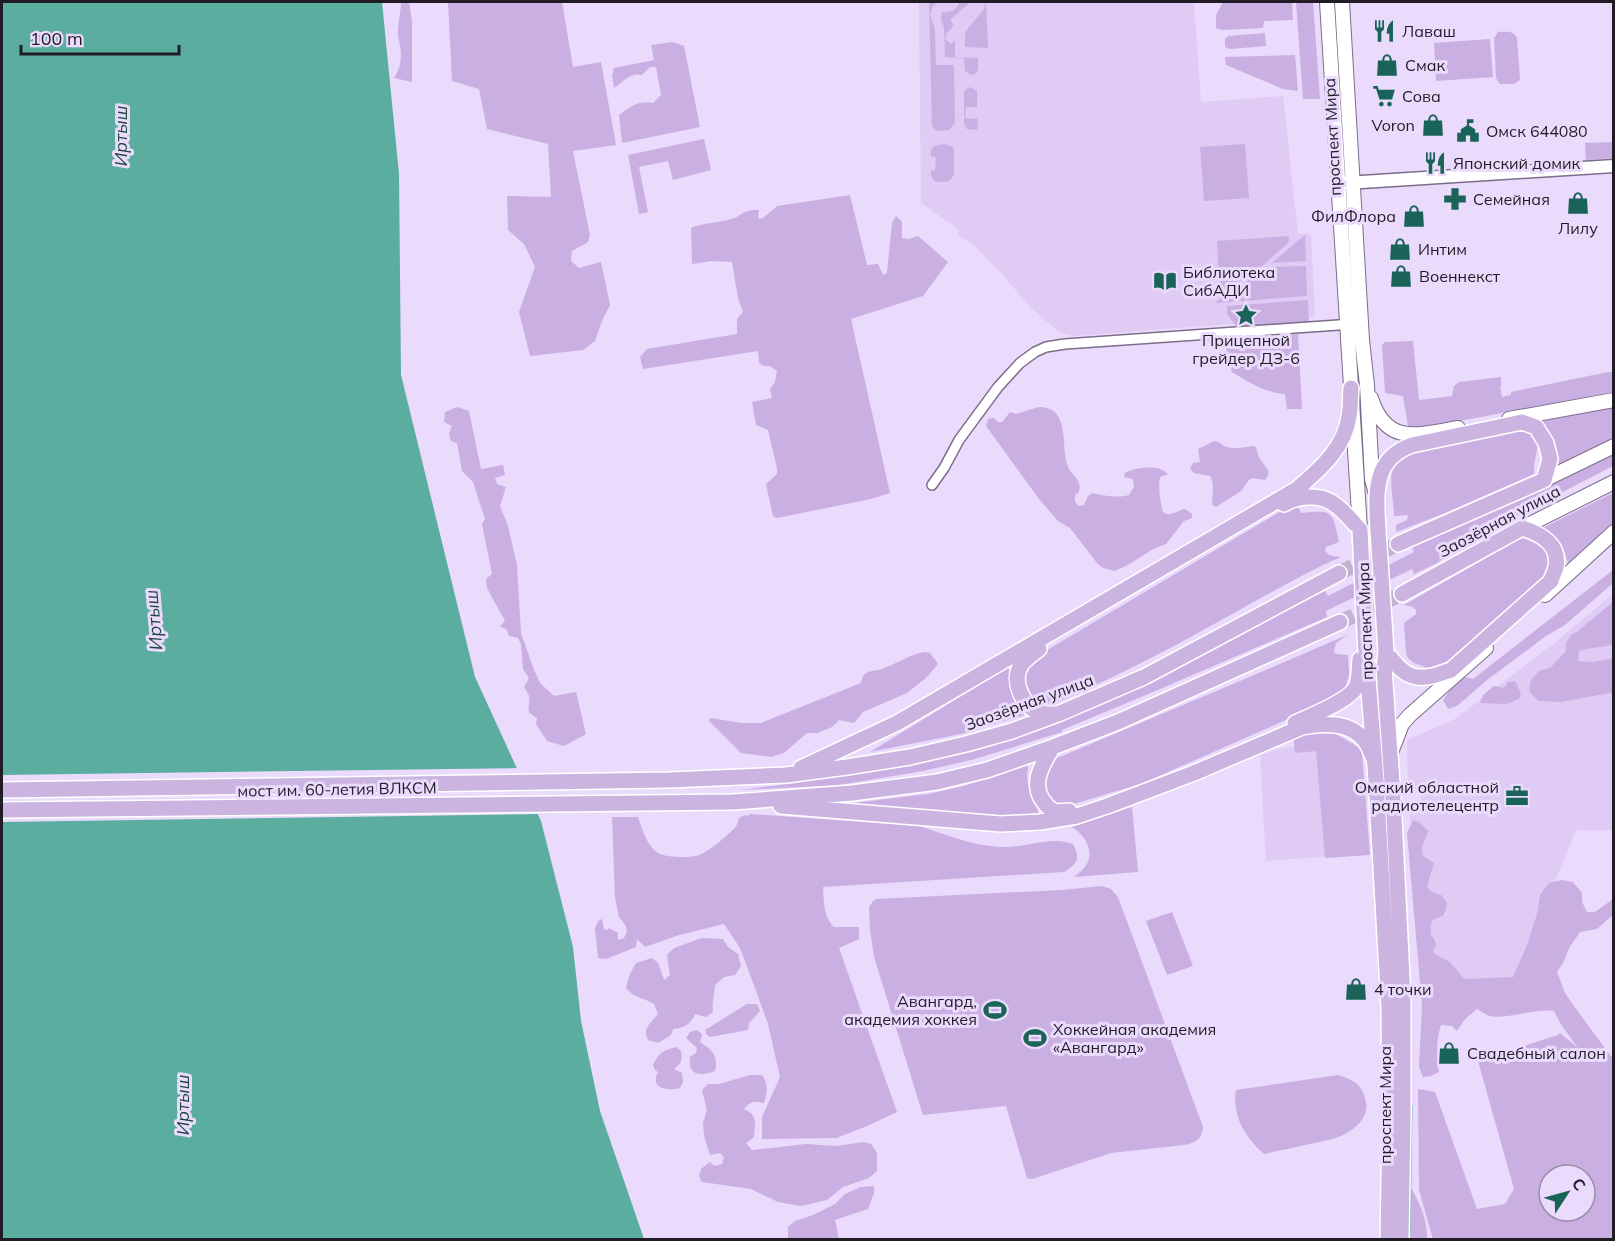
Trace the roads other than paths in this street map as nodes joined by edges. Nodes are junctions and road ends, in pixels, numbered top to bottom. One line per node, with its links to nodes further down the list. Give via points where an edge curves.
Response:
1 (1328, 2): 4 (main road, проспект Мира)
2 (1342, 2): 5 (main road, проспект Мира)
3 (1614, 166): 5 (street)
4 (1338, 183): 5 (street); 7 (main road, проспект Мира)
5 (1353, 183): 6 (main road, проспект Мира)
6 (1361, 324): 7 (street); 8 (main road, проспект Мира)
7 (1347, 325): 9 (main road, проспект Мира); 14 (street, via 1046,347 1020,363 998,387)
8 (1367, 385): 10 (main road, via 1374,408 1386,426 1411,435); 15 (main road, проспект Мира)
9 (1351, 388): 17 (main road, проспект Мира); 29 (main road, via 1349,418 1341,443 1297,489 897,723)
10 (1614, 400)
11 (1614, 446): 12 (main road, Заозёрная улица)
12 (1544, 480): 15 (main road, via 1550,459 1546,443 1536,427 1522,422 1404,448 1385,464); 19 (main road, Заозёрная улица)
13 (1614, 482): 16 (main road, Заозёрная улица)
14 (932, 485)
15 (1376, 494): 23 (main road, проспект Мира, bridge)
16 (1522, 528): 21 (main road, Заозёрная улица); 23 (main road, via 1544,536 1554,549 1556,566 1551,581 1451,670 1433,676 1411,676)
17 (1360, 530): 24 (main road, проспект Мира, bridge); 25 (main road, via 1331,502 1321,498 1288,501 1030,654 1017,676 1021,694 1026,703 1041,713)
18 (1614, 532): 27 (main road, via 1410,715 1402,724)
19 (1398, 544)
20 (1339, 573): 25 (main road, Заозёрная улица, via 1144,677)
21 (1402, 594)
22 (1340, 622): 26 (main road, via 1118,722)
23 (1386, 652): 27 (main road, проспект Мира)
24 (1366, 653): 26 (main road, via 1360,659 1357,686 1338,703 1105,801 1064,812 1047,807 1037,780); 28 (main road, проспект Мира)
25 (1058, 714): 29 (main road, Заозёрная улица, via 1012,731 910,757)
26 (1053, 747): 32 (main road, via 937,782 852,794)
27 (1390, 756): 35 (main road, проспект Мира, via 1403,998)
28 (1374, 759): 32 (main road, via 1365,740 1344,726 1328,723 1302,727 1107,806 1040,822 1001,824); 34 (main road, проспект Мира, via 1389,1006)
29 (786, 775): 30 (main road, Заозёрная улица)
30 (669, 780): 31 (main road, мост им. 60-летия ВЛКСМ)
31 (2, 790)
32 (733, 802): 33 (main road, мост им. 60-летия ВЛКСМ)
33 (2, 810)
34 (1388, 1239)
35 (1401, 1239)

